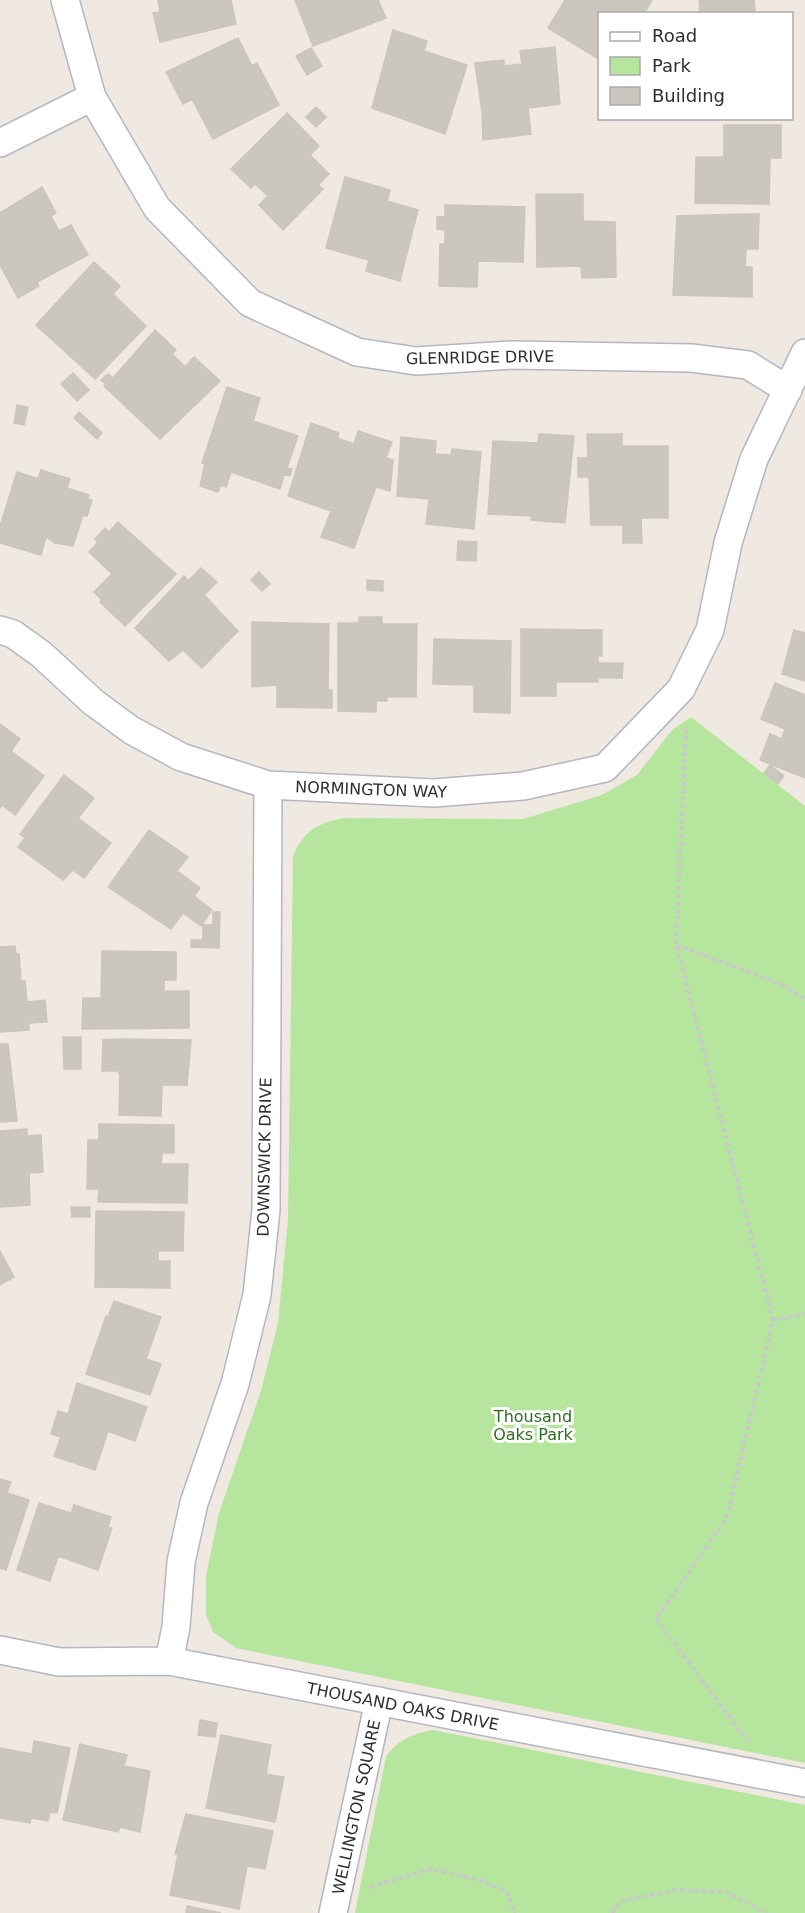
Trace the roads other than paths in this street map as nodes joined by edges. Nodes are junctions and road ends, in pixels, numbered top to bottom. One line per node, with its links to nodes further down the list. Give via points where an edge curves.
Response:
1 (65, 0): 2 (street, GLENRIDGE DRIVE)
2 (92, 96): 3 (street); 5 (street, GLENRIDGE DRIVE, via 157,208 250,303 357,352 416,362 512,355 691,358 748,365)
3 (0, 143)
4 (805, 353): 5 (street, NORMINGTON WAY)
5 (788, 390): 7 (street, NORMINGTON WAY, via 754,459 728,543 710,630 681,688 605,768 524,786 434,793)
6 (0, 630): 7 (street, NORMINGTON WAY, via 13,634 41,654 93,702 131,730 181,757)
7 (268, 785): 9 (street, DOWNSWICK DRIVE, via 266,1210 258,1284 235,1384 194,1503 181,1562)
8 (0, 1650): 9 (street, THOUSAND OAKS DRIVE, via 59,1662)
9 (170, 1661): 10 (street, THOUSAND OAKS DRIVE)
10 (379, 1701): 11 (street, THOUSAND OAKS DRIVE); 12 (street, WELLINGTON SQUARE)
11 (805, 1783)
12 (333, 1913)

